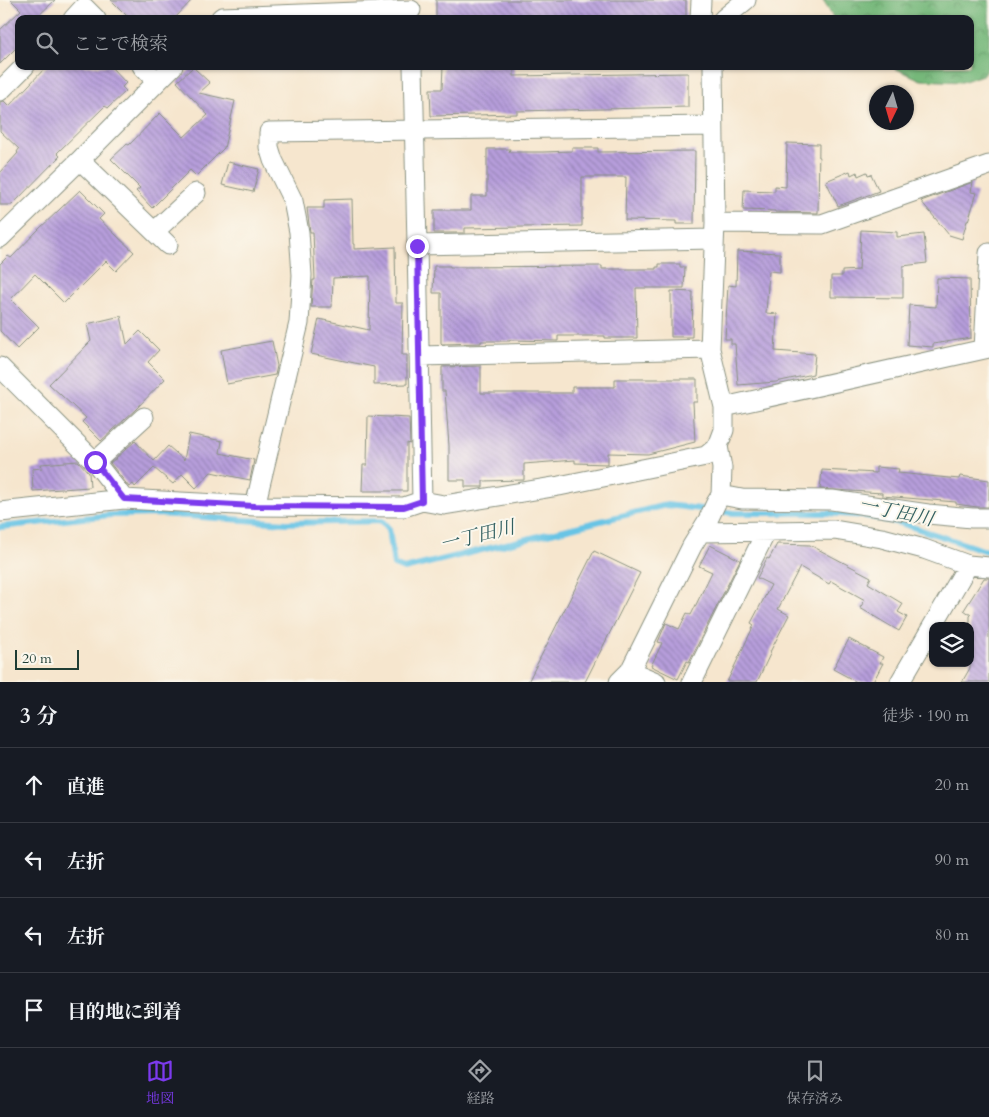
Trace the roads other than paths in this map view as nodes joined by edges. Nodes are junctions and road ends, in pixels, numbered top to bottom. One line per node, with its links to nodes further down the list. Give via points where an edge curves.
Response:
1 (701, 0): 5 (street)
2 (746, 0): 6 (street)
3 (411, 10): 4 (street)
4 (276, 15)
5 (700, 15)
6 (728, 15)
7 (21, 70): 13 (street)
8 (146, 70): 12 (street)
9 (169, 70): 12 (street)
10 (413, 70): 15 (street)
11 (713, 70): 14 (street)
12 (157, 82): 16 (street)
13 (0, 91)
14 (712, 126): 15 (street); 20 (street)
15 (414, 130): 21 (street); 33 (street, via 269,132 272,160 293,201 300,232 302,275 299,323)
16 (80, 160): 18 (street, via 161,238); 19 (street)
17 (989, 164): 20 (street, via 822,224)
18 (196, 193)
19 (3, 229)
20 (714, 231): 21 (street); 23 (street)
21 (417, 246): 25 (street)
22 (989, 253): 24 (street)
23 (710, 349): 25 (street); 27 (street)
24 (987, 349): 27 (street)
25 (419, 356): 32 (street)
26 (0, 367): 30 (street)
27 (724, 407): 29 (street, via 724,430)
28 (144, 417): 30 (street)
29 (718, 446): 32 (street, via 706,456 559,486 444,505); 35 (street, via 722,468)
30 (95, 462): 31 (street)
31 (124, 499): 33 (street); 34 (street)
32 (422, 501): 33 (street, via 404,507)
33 (254, 506)
34 (0, 512)
35 (712, 513): 36 (street, via 742,499 832,500 928,514); 37 (street); 40 (street)
36 (989, 518)
37 (766, 532): 38 (street, via 834,530 882,538); 42 (street)
38 (968, 565): 39 (street); 43 (street)
39 (989, 567)
40 (624, 677): 41 (street)
41 (656, 682)
42 (692, 682)
43 (900, 682)

